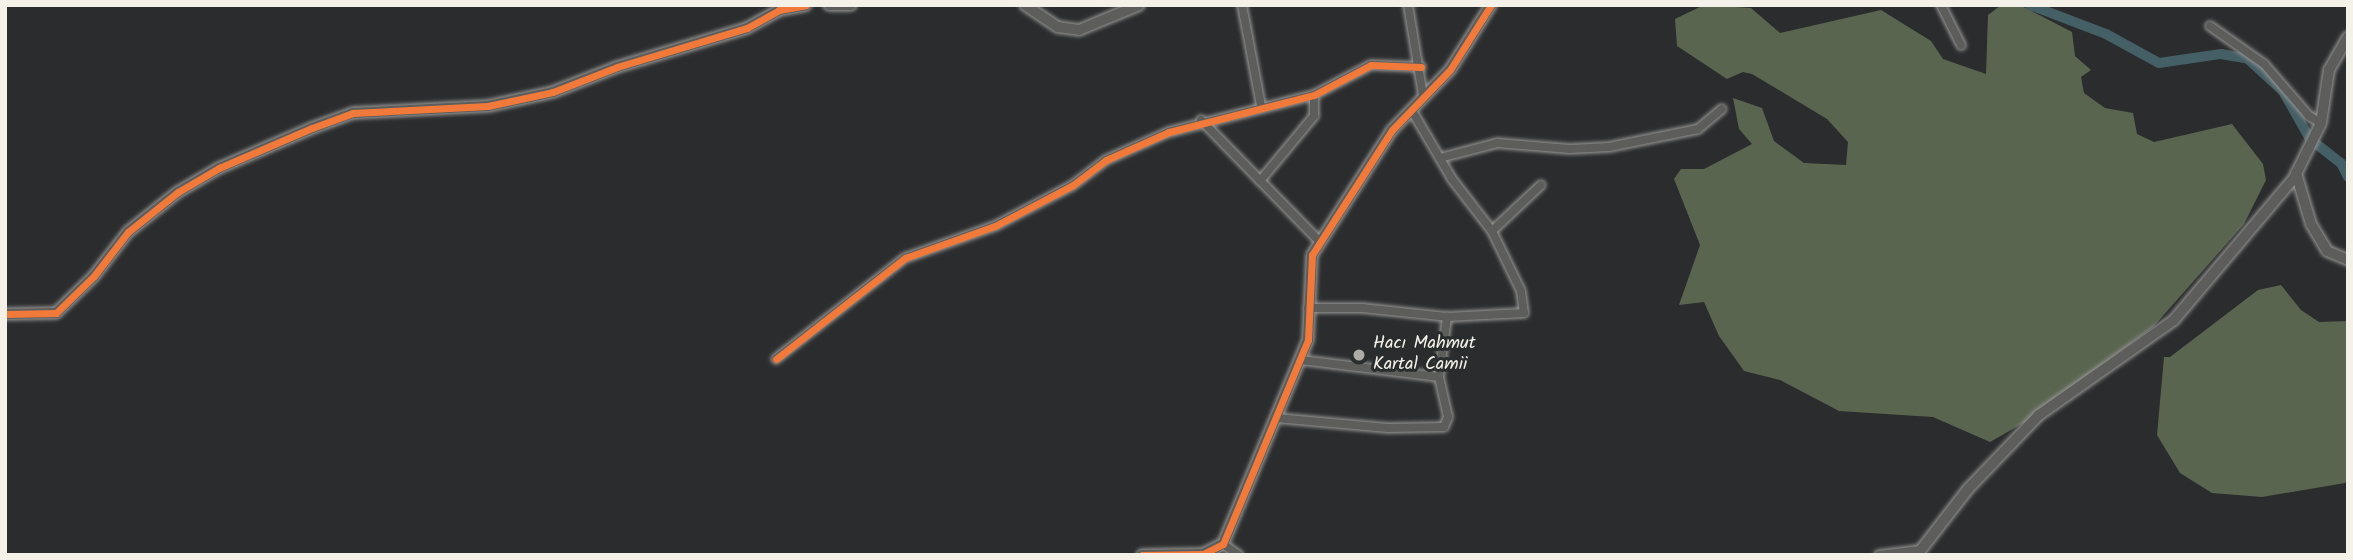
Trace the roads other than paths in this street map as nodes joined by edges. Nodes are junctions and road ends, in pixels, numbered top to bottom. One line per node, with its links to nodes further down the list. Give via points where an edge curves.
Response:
1 (806, 5): 10 (street)
2 (829, 5): 3 (street)
3 (851, 5)
4 (1026, 5): 5 (street, via 1058,27 1079,30)
5 (1139, 5)
6 (1242, 5): 17 (street)
7 (1408, 5): 14 (street)
8 (1491, 5): 16 (street, via 1450,71)
9 (1941, 5): 13 (street)
10 (779, 7): 30 (street, via 747,28 617,67 553,92 488,106 352,113 312,128 219,168 178,192 128,232 94,276 56,313)
11 (2210, 26): 21 (street, via 2264,64 2309,116)
12 (2348, 37): 21 (street, via 2329,70)
13 (1961, 45)
14 (1421, 67): 15 (street, via 1371,65); 16 (street)
15 (1314, 94): 17 (street); 24 (street, via 1314,116)
16 (1423, 96): 19 (street)
17 (1261, 106): 20 (street)
18 (1722, 108): 22 (street, via 1698,129 1609,146 1570,149 1497,143)
19 (1411, 109): 22 (street); 27 (street, via 1379,148)
20 (1201, 120): 24 (street); 32 (street, via 1107,160 1073,185 995,226 905,258)
21 (2321, 123): 23 (street)
22 (1440, 159): 26 (street)
23 (2296, 173): 28 (street, via 2317,233 2328,251); 37 (street, via 2174,320 2039,415 1968,489)
24 (1260, 181): 27 (street)
25 (1541, 185): 26 (street)
26 (1492, 231): 31 (street, via 1521,291 1524,313)
27 (1320, 242): 29 (street, via 1312,255)
28 (2348, 260)
29 (1308, 308): 31 (street); 33 (street, via 1308,340)
30 (5, 314)
31 (1447, 317): 34 (street)
32 (776, 359)
33 (1301, 360): 34 (street); 35 (street)
34 (1439, 377): 35 (street, via 1448,417 1444,427 1388,429)
35 (1276, 418): 36 (street)
36 (1223, 544): 38 (street, via 1203,554); 39 (street); 40 (street)
37 (1919, 552): 41 (street)
38 (1142, 555)
39 (1232, 555)
40 (1239, 555)
41 (1879, 555)

